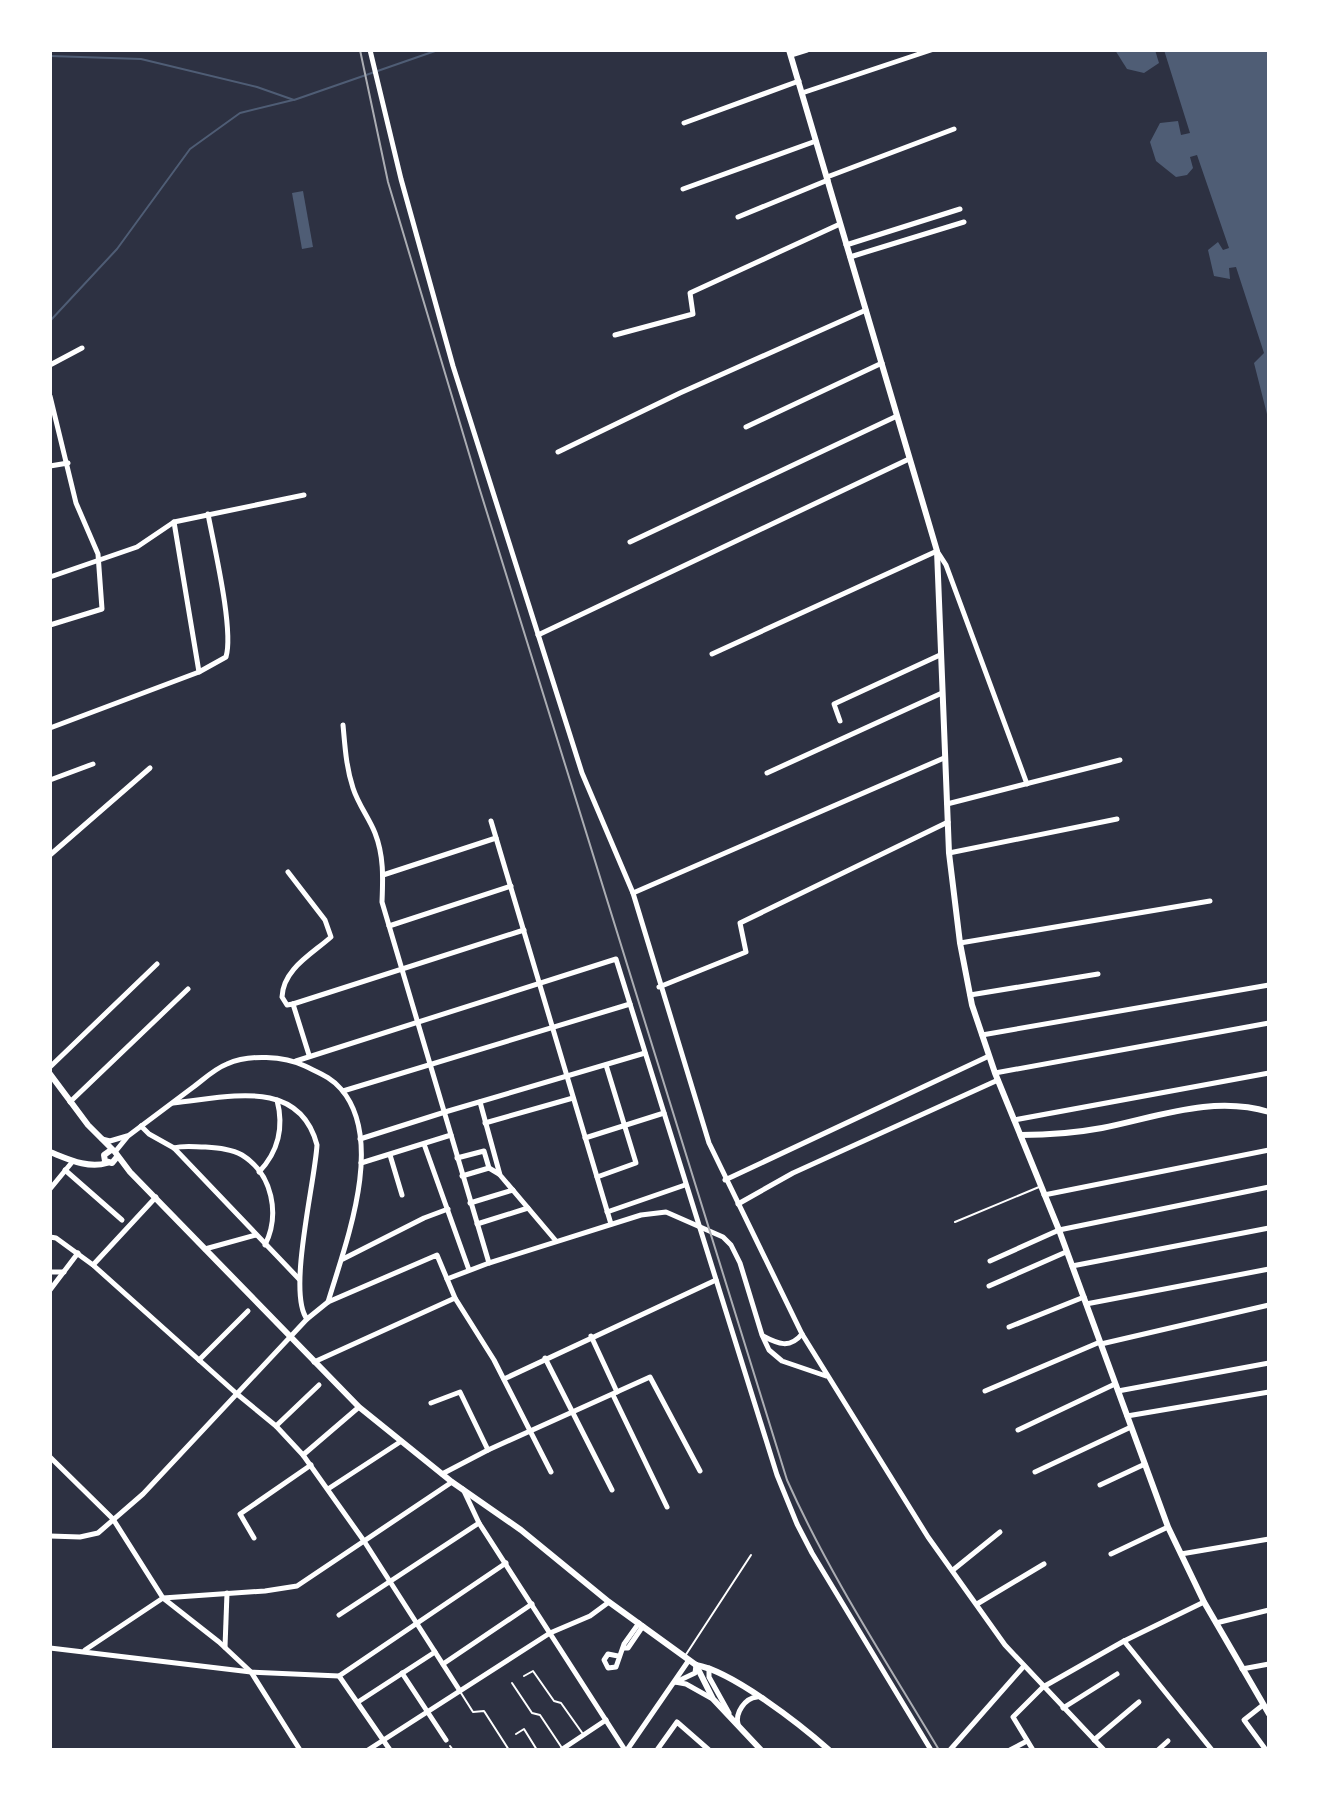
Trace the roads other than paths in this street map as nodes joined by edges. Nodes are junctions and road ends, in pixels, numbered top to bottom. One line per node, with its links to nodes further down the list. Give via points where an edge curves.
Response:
1 (370, 50): 38 (street, via 453,366)
2 (807, 50): 4 (street)
3 (931, 50): 6 (street)
4 (790, 52): 5 (street)
5 (799, 81): 6 (street); 7 (street)
6 (802, 93): 9 (street)
7 (684, 123)
8 (954, 129): 10 (street)
9 (816, 141): 10 (street); 11 (street)
10 (828, 178): 13 (street); 15 (street)
11 (683, 189)
12 (960, 209): 16 (street)
13 (738, 217)
14 (964, 222): 17 (street)
15 (840, 224): 16 (street); 19 (street, via 690,293 693,314)
16 (846, 245): 17 (street)
17 (850, 257): 18 (street)
18 (867, 309): 21 (street); 26 (street)
19 (615, 335)
20 (82, 348): 22 (street)
21 (882, 363): 24 (street); 25 (street)
22 (50, 365)
23 (50, 396): 28 (street)
24 (897, 416): 27 (street); 33 (street)
25 (746, 427)
26 (558, 452)
27 (909, 459): 34 (street); 38 (street)
28 (68, 463): 29 (street); 35 (street, via 76,503)
29 (50, 466)
30 (304, 495): 31 (street)
31 (208, 514): 32 (street); 41 (street, via 229,648 221,662)
32 (174, 522): 35 (street, via 137,547); 41 (street)
33 (630, 542)
34 (937, 551): 39 (street); 40 (street); 52 (street)
35 (100, 562): 36 (street); 37 (street, via 102,609)
36 (50, 577)
37 (50, 625)
38 (538, 635): 63 (street, via 582,773)
39 (712, 654)
40 (940, 655): 42 (street); 43 (street, via 834,704)
41 (199, 672): 45 (street)
42 (942, 693): 46 (street); 50 (street)
43 (840, 721)
44 (343, 725): 61 (street, via 347,766 363,814 375,832)
45 (50, 728)
46 (944, 758): 53 (street); 63 (street)
47 (1120, 760): 52 (street)
48 (93, 764): 51 (street)
49 (150, 768): 59 (street)
50 (767, 773)
51 (50, 780)
52 (1027, 784): 53 (street)
53 (947, 804): 56 (street)
54 (1117, 819): 58 (street)
55 (491, 821): 57 (street)
56 (948, 822): 58 (street); 73 (street, via 740,923 746,952)
57 (496, 838): 61 (street); 62 (street)
58 (949, 853): 67 (street)
59 (50, 855)
60 (288, 872): 76 (street, via 325,920 331,937 286,979 282,997 287,1005)
61 (383, 875): 65 (street, via 382,902)
62 (511, 886): 65 (street); 66 (street)
63 (633, 893): 73 (street)
64 (1210, 901): 67 (street)
65 (389, 926): 69 (street)
66 (524, 930): 69 (street); 71 (street)
67 (960, 943): 75 (street)
68 (157, 964): 88 (street)
69 (402, 969): 76 (street); 78 (street)
70 (1098, 974): 75 (street)
71 (540, 983): 77 (street, via 616,959); 78 (street); 80 (street)
72 (1269, 985): 81 (street)
73 (659, 987): 132 (street)
74 (188, 989): 97 (street)
75 (970, 995): 81 (street)
76 (293, 1004): 83 (street)
77 (630, 1004): 80 (street); 82 (street)
78 (417, 1021): 83 (street); 86 (street)
79 (1269, 1023): 92 (street)
80 (554, 1027): 86 (street); 91 (street)
81 (982, 1035): 84 (street)
82 (645, 1053): 87 (street); 102 (street)
83 (309, 1055): 85 (street)
84 (989, 1056): 92 (street); 132 (street)
85 (296, 1061): 93 (street); 98 (street, via 230,1062)
86 (431, 1065): 93 (street); 100 (street)
87 (606, 1065): 91 (street); 106 (street)
88 (50, 1067)
89 (1269, 1073): 104 (street)
90 (50, 1074): 97 (street)
91 (567, 1076): 94 (street); 96 (street)
92 (996, 1076): 104 (street); 142 (street)
93 (343, 1091): 113 (street)
94 (573, 1098): 105 (street); 112 (street)
95 (277, 1099): 98 (street, via 263,1095); 99 (street); 103 (street)
96 (480, 1101): 100 (street); 105 (street)
97 (70, 1102): 111 (street)
98 (172, 1103): 107 (street)
99 (299, 1111): 103 (street); 168 (street, via 317,1145)
100 (445, 1112): 108 (street); 113 (street)
101 (1269, 1112): 109 (street, via 1213,1105 1099,1129)
102 (664, 1113): 106 (street); 133 (street)
103 (281, 1118): 128 (street, via 274,1151)
104 (1014, 1120): 109 (street)
105 (485, 1123): 129 (street)
106 (624, 1125): 112 (street); 131 (street, via 636,1163)
107 (141, 1126): 110 (street); 115 (street)
108 (452, 1135): 114 (street); 120 (street)
109 (1021, 1135): 134 (street)
110 (128, 1136): 111 (street); 118 (street)
111 (99, 1138): 118 (street)
112 (585, 1138): 131 (street)
113 (360, 1139): 123 (street)
114 (424, 1144): 119 (street); 144 (street)
115 (174, 1148): 128 (street, via 234,1152); 152 (street)
116 (1269, 1150): 139 (street)
117 (50, 1152): 121 (street)
118 (110, 1153): 122 (street); 122 (street, via 115,1161); 124 (street); 127 (street)
119 (390, 1155): 123 (street); 138 (street)
120 (457, 1158): 125 (street, via 484,1151); 130 (street)
121 (73, 1161): 124 (street); 126 (street)
122 (108, 1163): 124 (street); 127 (street)
123 (361, 1163): 159 (street)
124 (88, 1164)
125 (489, 1168): 129 (street); 130 (street)
126 (65, 1170): 136 (street); 146 (street)
127 (130, 1172): 140 (street)
128 (259, 1172): 155 (street, via 273,1205)
129 (500, 1175): 137 (street)
130 (462, 1176): 141 (street)
131 (597, 1177): 145 (street)
132 (725, 1180): 142 (street)
133 (685, 1185): 145 (street); 170 (street)
134 (1040, 1187): 139 (street); 147 (lane)
135 (1269, 1187): 151 (street)
136 (50, 1189)
137 (513, 1190): 141 (street); 143 (street)
138 (402, 1195)
139 (1043, 1195): 151 (street)
140 (156, 1197): 156 (street); 162 (street)
141 (470, 1203): 148 (street)
142 (738, 1204): 180 (street)
143 (528, 1208): 148 (street); 154 (street)
144 (448, 1209): 159 (street); 165 (street)
145 (607, 1212): 149 (street)
146 (122, 1220)
147 (955, 1222)
148 (477, 1224): 161 (street)
149 (611, 1224): 154 (street); 181 (street, via 666,1212 723,1237 740,1263)
150 (1269, 1228): 163 (street)
151 (1059, 1230): 157 (street); 160 (street)
152 (256, 1235): 155 (street); 156 (street)
153 (50, 1237): 158 (street)
154 (556, 1241): 161 (street)
155 (265, 1245): 168 (street)
156 (205, 1249): 183 (street)
157 (1066, 1252): 163 (street); 171 (street)
158 (78, 1253): 162 (street); 167 (street)
159 (342, 1259): 175 (street)
160 (990, 1261)
161 (489, 1263): 165 (street)
162 (93, 1265): 186 (street)
163 (1072, 1266): 174 (street)
164 (1269, 1269): 174 (street)
165 (469, 1270): 169 (street)
166 (50, 1272): 167 (street)
167 (64, 1272): 172 (street)
168 (299, 1279): 178 (street, via 301,1311)
169 (447, 1279): 173 (street); 175 (street, via 437,1255)
170 (716, 1280): 182 (street); 298 (street, via 797,1524)
171 (989, 1286)
172 (50, 1290)
173 (455, 1298): 187 (street); 190 (street)
174 (1085, 1301): 179 (street); 184 (street)
175 (328, 1302): 178 (street)
176 (1269, 1305): 184 (street)
177 (248, 1311): 186 (street)
178 (307, 1319): 183 (street)
179 (1009, 1327)
180 (802, 1334): 181 (street, via 787,1344); 189 (street)
181 (762, 1335): 189 (street, via 782,1361)
182 (591, 1336): 185 (street); 195 (street)
183 (289, 1338): 187 (street); 196 (street)
184 (1101, 1343): 192 (street); 193 (street)
185 (545, 1358): 190 (street); 199 (street)
186 (199, 1360): 196 (street)
187 (313, 1362): 198 (street)
188 (1269, 1363): 192 (street)
189 (827, 1377): 234 (street)
190 (504, 1379): 204 (street)
191 (319, 1385): 201 (street)
192 (1116, 1388): 200 (street); 203 (street)
193 (985, 1391)
194 (1269, 1392): 200 (street)
195 (615, 1393): 199 (street); 211 (street, via 650,1377); 220 (street)
196 (237, 1394): 201 (street); 221 (street)
197 (431, 1403): 206 (street, via 460,1392)
198 (359, 1407): 205 (street); 207 (street)
199 (574, 1412): 204 (street); 219 (street)
200 (1127, 1416): 202 (street)
201 (276, 1426): 207 (street)
202 (1131, 1427): 209 (street); 213 (street)
203 (1018, 1430)
204 (529, 1431): 206 (street); 212 (street)
205 (400, 1442): 214 (street); 217 (street)
206 (488, 1450): 214 (street)
207 (303, 1455): 210 (street)
208 (50, 1457): 221 (street)
209 (1145, 1464): 216 (street); 223 (street)
210 (311, 1465): 217 (street); 226 (street, via 240,1514)
211 (700, 1471)
212 (551, 1472)
213 (1035, 1472)
214 (442, 1474): 215 (street)
215 (452, 1482): 218 (street); 228 (street)
216 (1100, 1485)
217 (328, 1489): 228 (street)
218 (462, 1489): 222 (street); 238 (street)
219 (612, 1490)
220 (667, 1507)
221 (113, 1519): 225 (street, via 90,1536); 237 (street)
222 (479, 1523): 232 (street); 235 (street)
223 (1168, 1527): 229 (street); 230 (street)
224 (1000, 1532): 234 (street)
225 (50, 1536)
226 (254, 1538)
227 (1269, 1539): 230 (street)
228 (364, 1541): 235 (street); 236 (street, via 297,1586)
229 (1111, 1554)
230 (1181, 1554): 239 (street)
231 (751, 1555): 254 (lane)
232 (506, 1563): 240 (street); 244 (street)
233 (1044, 1564): 241 (street)
234 (953, 1570): 241 (street)
235 (390, 1581): 243 (street); 244 (street)
236 (227, 1593): 237 (street); 249 (street)
237 (163, 1598): 249 (street); 251 (street)
238 (609, 1602): 246 (street); 247 (street)
239 (1204, 1602): 245 (street); 248 (street)
240 (532, 1604): 247 (street); 255 (street)
241 (977, 1604): 258 (street)
242 (1269, 1610): 245 (street)
243 (339, 1615)
244 (416, 1622): 252 (street); 264 (street)
245 (1216, 1623): 260 (street)
246 (641, 1625): 253 (street); 254 (street)
247 (550, 1633): 269 (street); 278 (street)
248 (1124, 1641): 268 (street); 304 (street)
249 (225, 1647): 261 (street)
250 (50, 1648): 251 (street)
251 (85, 1650): 261 (street)
252 (435, 1652): 255 (street); 262 (street)
253 (618, 1656)
254 (687, 1658): 257 (street); 266 (street)
255 (443, 1664): 269 (street)
256 (1269, 1664): 260 (street)
257 (696, 1665): 259 (street); 266 (street, via 691,1677); 271 (street)
258 (1024, 1666): 268 (street); 299 (street)
259 (709, 1667): 270 (street); 277 (street)
260 (1241, 1669): 275 (street)
261 (251, 1672): 264 (street); 288 (street)
262 (402, 1673): 272 (street); 276 (street)
263 (1117, 1674): 274 (street)
264 (339, 1676): 272 (street)
265 (524, 1676): 281 (lane, via 533,1671)
266 (675, 1682): 271 (street); 293 (street)
267 (512, 1683): 287 (lane)
268 (1043, 1687): 274 (street); 284 (street, via 1013,1717)
269 (460, 1691): 276 (street); 291 (lane, via 473,1712 484,1711)
270 (757, 1697): 279 (street, via 748,1699 738,1713); 297 (street)
271 (713, 1699): 277 (street)
272 (358, 1702): 282 (street)
273 (1139, 1702): 283 (street)
274 (1063, 1708): 283 (street)
275 (1267, 1710): 305 (street, via 1244,1720)
276 (428, 1711): 282 (street); 286 (street)
277 (730, 1716): 279 (street)
278 (606, 1720): 281 (street); 293 (street)
279 (738, 1724): 296 (street)
280 (516, 1734): 292 (lane, via 524,1729)
281 (583, 1735): 287 (street)
282 (384, 1740): 289 (street); 290 (street)
283 (1094, 1740): 302 (street)
284 (1027, 1741): 300 (street); 301 (street)
285 (1168, 1741): 303 (street)
286 (450, 1745)
287 (562, 1749)
288 (300, 1750)
289 (368, 1750)
290 (390, 1750)
291 (509, 1750)
292 (537, 1750)
293 (626, 1750)
294 (657, 1750): 295 (street, via 677,1722)
295 (709, 1750)
296 (761, 1750)
297 (829, 1750)
298 (931, 1750)
299 (950, 1750)
300 (1010, 1750)
301 (1033, 1750)
302 (1104, 1750)
303 (1158, 1750)
304 (1212, 1750)
305 (1266, 1750)

